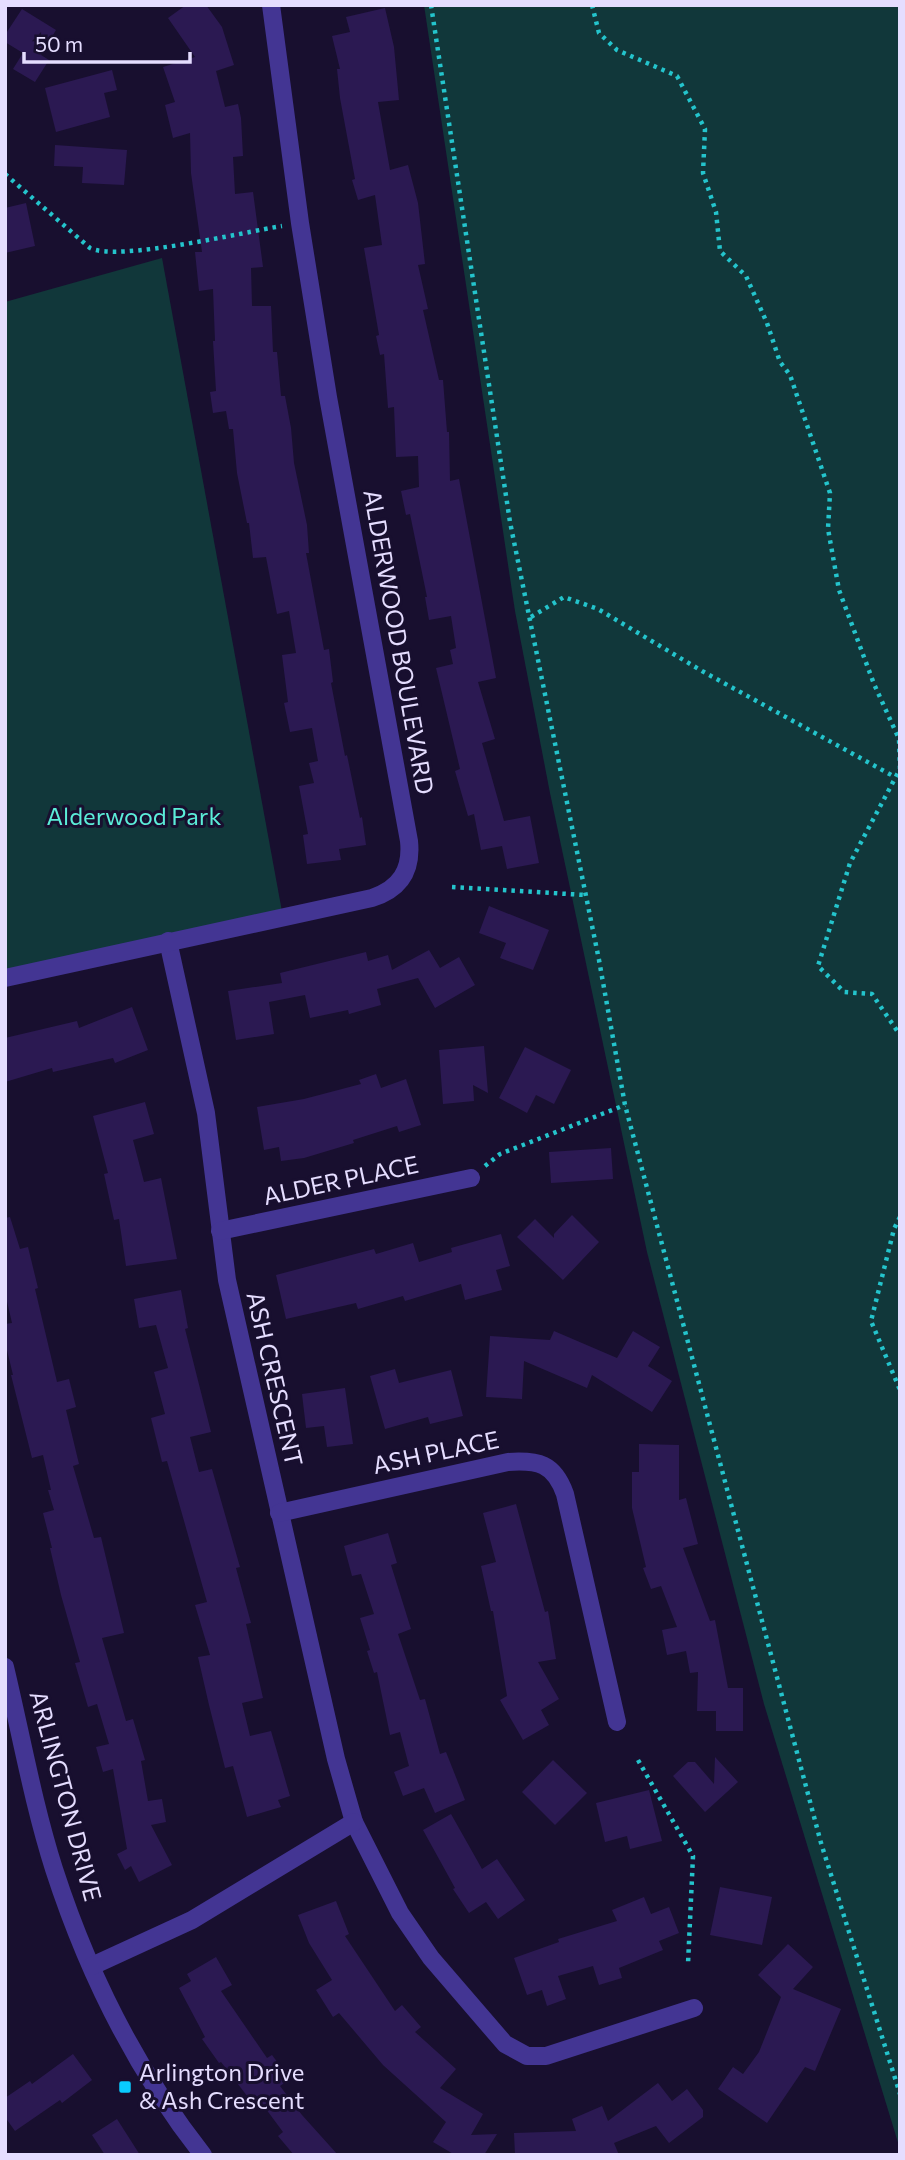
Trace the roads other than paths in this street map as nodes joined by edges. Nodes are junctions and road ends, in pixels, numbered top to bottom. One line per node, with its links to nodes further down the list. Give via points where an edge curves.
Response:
1 (271, 5): 2 (street, ALDERWOOD BOULEVARD, via 326,383 410,859 396,886 372,898)
2 (168, 941): 3 (street, ALDERWOOD BOULEVARD); 5 (street, ASH CRESCENT, via 206,1113)
3 (5, 978)
4 (471, 1178): 5 (street, ALDER PLACE)
5 (220, 1231): 6 (street, ASH CRESCENT)
6 (279, 1513): 8 (street, ASH PLACE, via 508,1462 545,1466 561,1482 565,1494); 9 (street, ASH CRESCENT)
7 (5, 1668): 10 (street, ARLINGTON DRIVE, via 54,1868)
8 (617, 1722)
9 (354, 1822): 10 (street, via 192,1920); 11 (street, ASH CRESCENT, via 400,1913 424,1949 494,2033 515,2051 546,2056)
10 (92, 1966): 12 (street, ARLINGTON DRIVE, via 145,2073)
11 (694, 2008)
12 (203, 2155)

